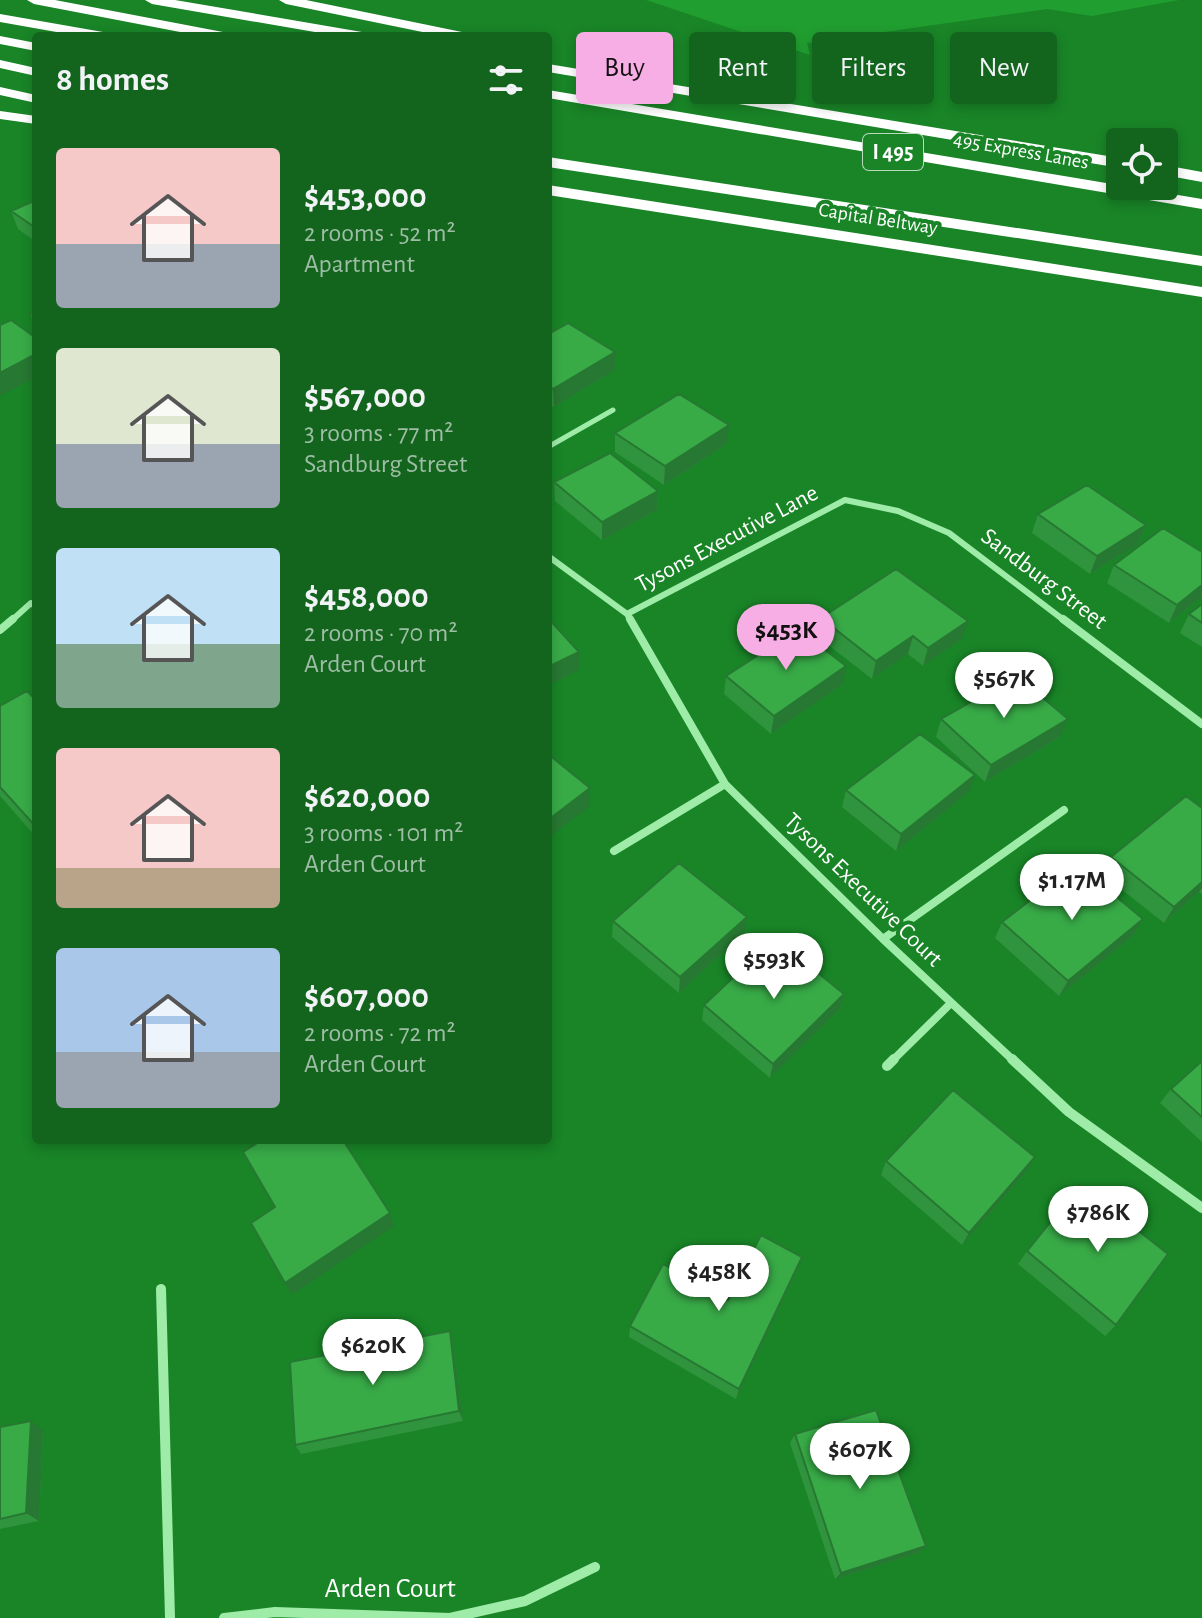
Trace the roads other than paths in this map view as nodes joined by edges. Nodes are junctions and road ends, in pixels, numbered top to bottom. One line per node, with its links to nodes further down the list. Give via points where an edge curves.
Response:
1 (34, 0): 6 (highway)
2 (152, 0): 7 (highway)
3 (286, 0): 8 (highway)
4 (0, 18): 5 (highway)
5 (80, 32)
6 (202, 32)
7 (339, 32)
8 (442, 32)
9 (0, 40): 10 (highway)
10 (32, 46)
11 (552, 55): 20 (highway)
12 (0, 64): 14 (highway)
13 (552, 69): 20 (highway, I 495)
14 (32, 71)
15 (0, 91): 17 (highway)
16 (552, 96): 27 (highway, 495 Express Lanes / I 495)
17 (32, 98)
18 (0, 115): 19 (highway)
19 (32, 119)
20 (900, 126): 22 (highway, I 495)
21 (552, 148): 28 (highway)
22 (1106, 161)
23 (552, 163): 28 (highway)
24 (1178, 173): 25 (highway)
25 (1202, 177)
26 (552, 191): 30 (highway, Capital Beltway)
27 (1202, 204)
28 (909, 217): 29 (highway)
29 (1202, 261)
30 (1202, 292)
31 (613, 410): 32 (lane)
32 (552, 445)
33 (845, 500): 36 (street, Tysons Executive Lane); 38 (street, Sandburg Street, via 898,511 949,533)
34 (552, 559): 36 (street, Tysons Executive Court)
35 (32, 605): 37 (street)
36 (627, 614): 39 (street, Tysons Executive Court)
37 (0, 630)
38 (1202, 724)
39 (725, 784): 41 (street); 42 (street, Tysons Executive Court)
40 (1064, 810): 42 (street)
41 (614, 851)
42 (883, 939): 43 (street, Tysons Executive Court)
43 (951, 1003): 44 (street); 45 (street, Tysons Executive Court, via 1069,1112)
44 (887, 1066)
45 (1202, 1208)
46 (161, 1289): 48 (street)
47 (595, 1567): 49 (street, Arden Court, via 525,1601 450,1618 275,1612)
48 (170, 1618)
49 (224, 1618)

